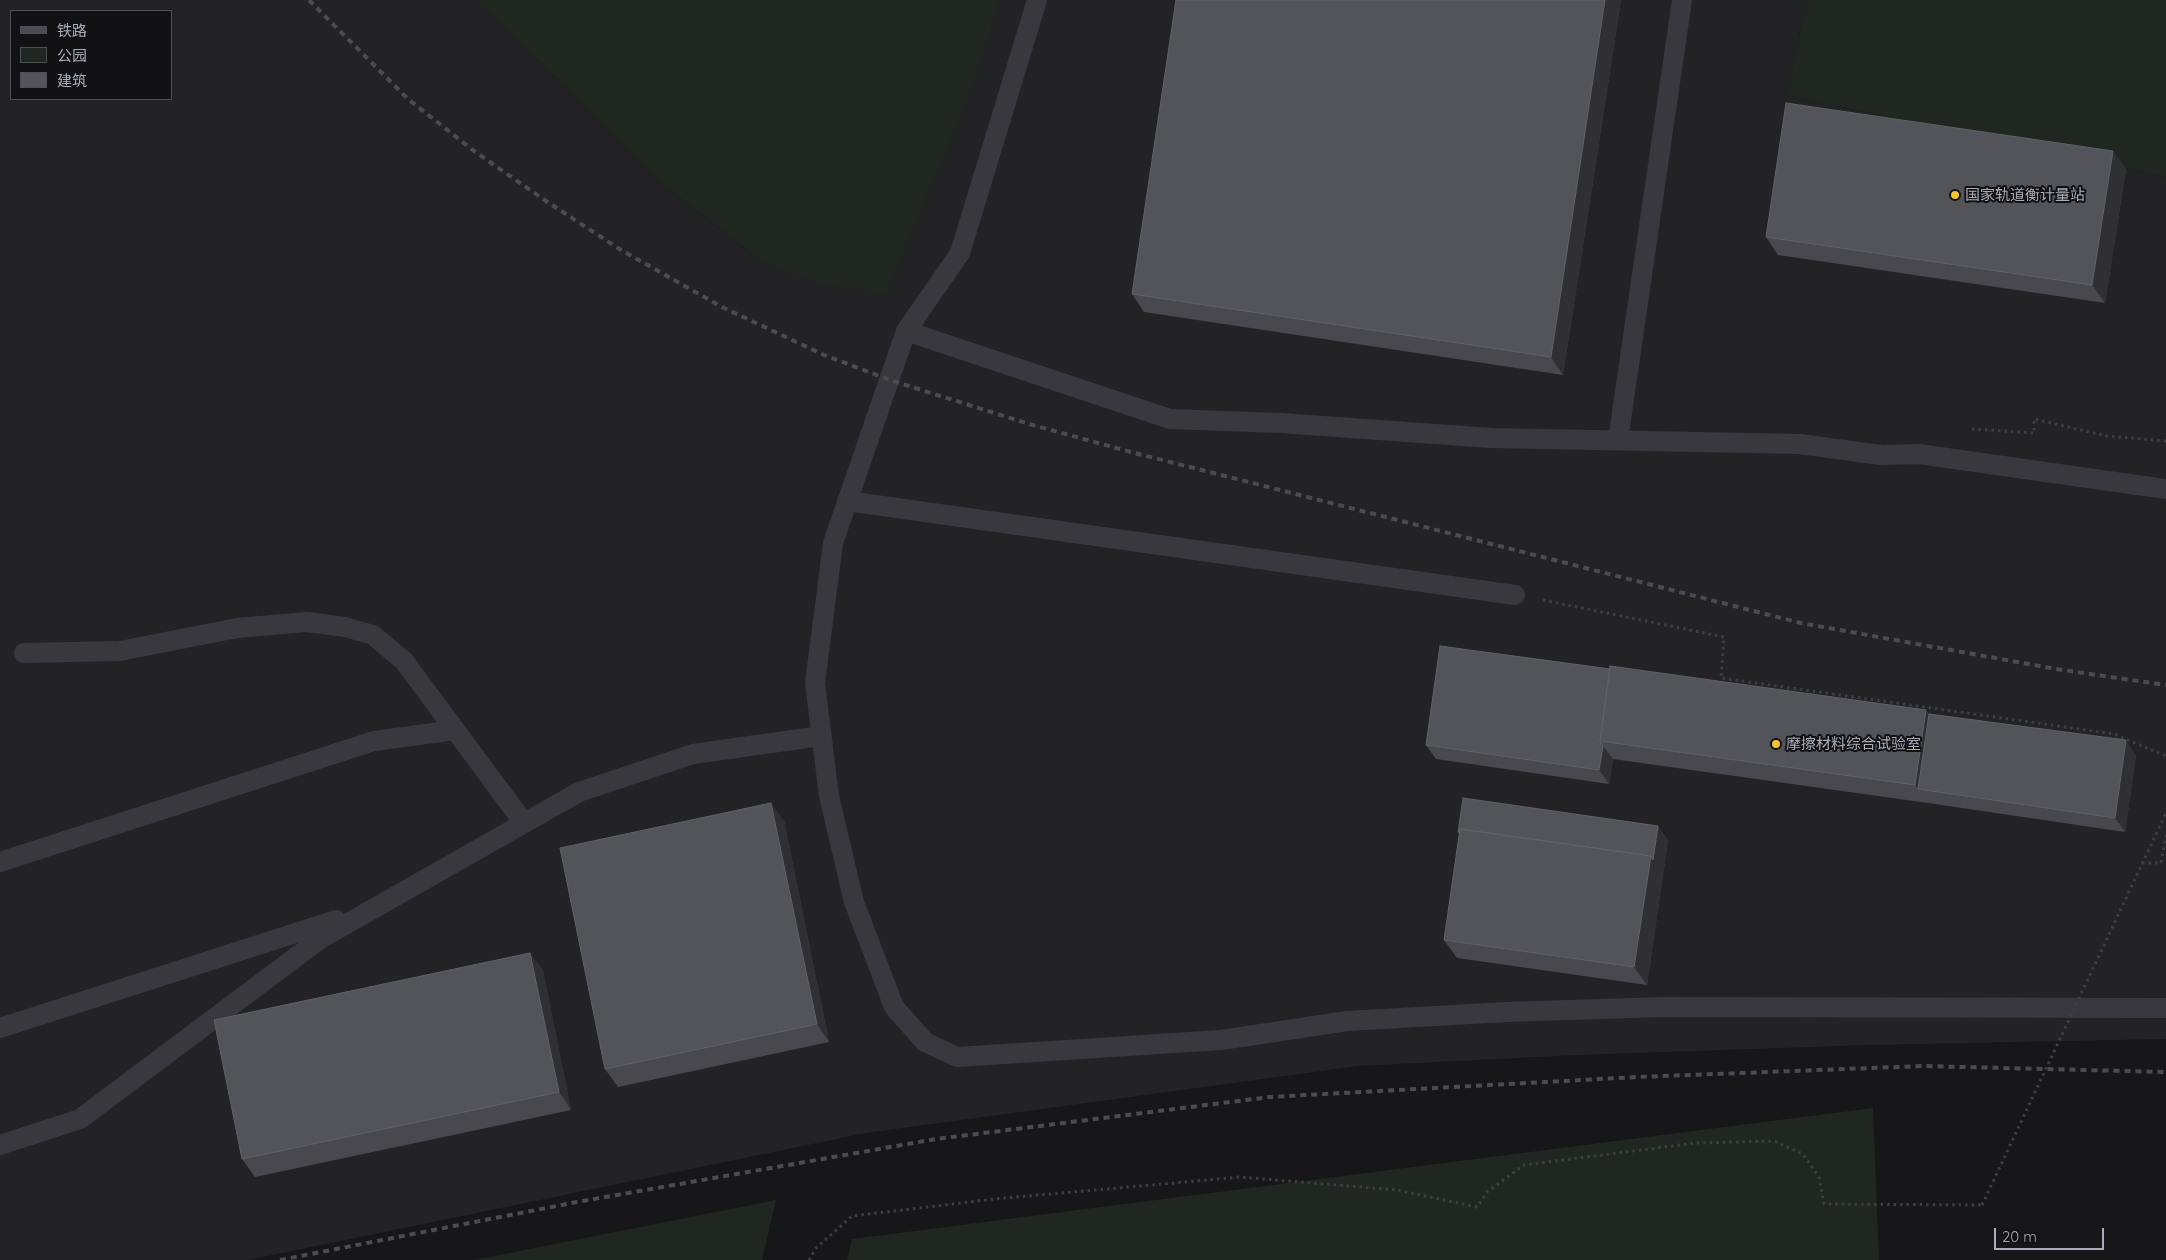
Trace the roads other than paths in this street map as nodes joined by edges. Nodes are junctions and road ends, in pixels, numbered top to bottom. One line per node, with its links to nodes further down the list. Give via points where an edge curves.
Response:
1 (1038, 0): 3 (lane, via 960,253)
2 (1682, 0): 4 (lane)
3 (906, 331): 4 (lane, via 1170,419 1281,423 1491,438); 6 (lane)
4 (1618, 440): 5 (lane, via 1800,444 1881,455 1919,454)
5 (2166, 489)
6 (846, 501): 7 (lane); 10 (lane, via 833,543 815,684)
7 (1515, 595)
8 (24, 653): 9 (lane, via 120,652 237,628 307,622 345,626 373,635 404,661)
9 (455, 730): 11 (lane); 12 (lane, via 374,741)
10 (822, 736): 11 (lane, via 694,754 579,792); 14 (lane, via 829,796 854,902 894,1007 925,1042 956,1057 1221,1040 1347,1021 1506,1012 1663,1007)
11 (524, 823): 13 (lane)
12 (0, 862)
13 (372, 909): 15 (lane); 16 (lane, via 320,940 80,1119)
14 (2166, 1008)
15 (0, 1028)
16 (0, 1145)

